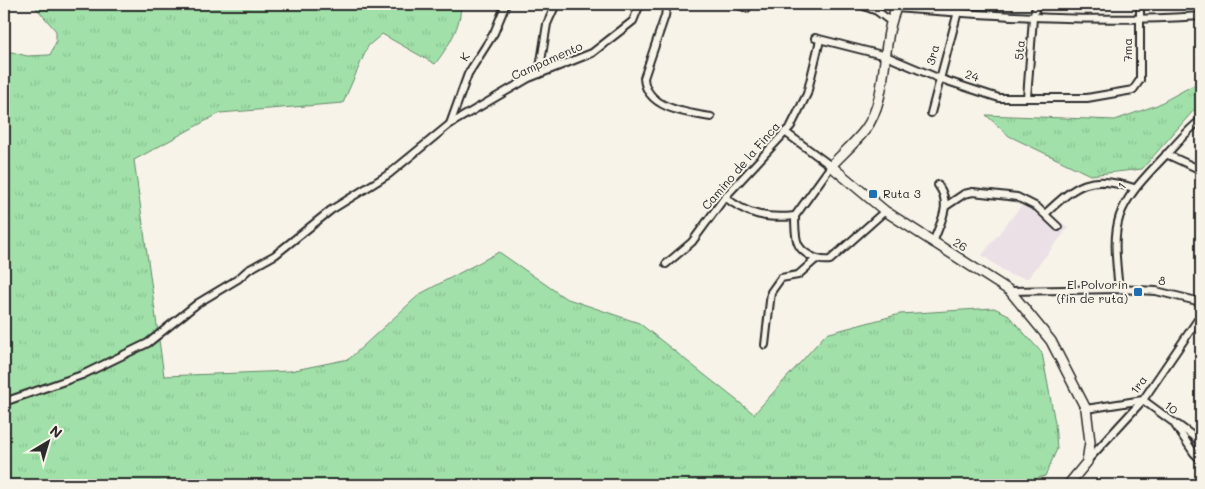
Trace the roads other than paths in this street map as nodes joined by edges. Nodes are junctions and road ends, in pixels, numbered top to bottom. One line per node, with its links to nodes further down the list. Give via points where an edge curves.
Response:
1 (506, 4): 26 (street, K, via 494,33 468,74)
2 (556, 4): 19 (street, via 547,24)
3 (640, 4): 19 (street, Campamento, via 633,22 592,53)
4 (667, 4): 24 (street, via 644,78 646,88 660,103 694,115)
5 (736, 4): 11 (street)
6 (859, 4): 16 (street, via 877,11)
7 (960, 4): 12 (street, 3ra)
8 (1037, 4): 14 (street, 5ta)
9 (1140, 4): 15 (street, 7ma)
10 (897, 6): 12 (street); 16 (street)
11 (747, 8)
12 (956, 13): 14 (street); 20 (street, 3ra)
13 (1201, 16): 15 (street)
14 (1033, 18): 15 (street); 22 (street, 5ta)
15 (1140, 20): 21 (street, 7ma, via 1140,80)
16 (890, 21): 18 (street)
17 (817, 39): 18 (street, 24); 27 (street, Camino de la Finca, via 807,94)
18 (886, 56): 20 (street, 24); 29 (street, via 876,106 865,129)
19 (539, 74): 26 (street, Campamento)
20 (938, 78): 22 (street, 24, via 999,98); 23 (street, 3ra)
21 (1129, 91): 22 (street, 24, via 1087,98)
22 (1027, 98)
23 (931, 113)
24 (711, 117)
25 (1201, 120): 28 (street, 1)
26 (450, 124): 48 (street, Campamento, via 389,174 331,210 275,255 198,303 148,343 82,375)
27 (785, 132): 29 (street, 26); 33 (street, Camino de la Finca)
28 (1166, 154): 30 (street); 32 (street, 1)
29 (830, 166): 35 (street, 26); 37 (street)
30 (1201, 170)
31 (938, 185): 34 (street, via 945,194)
32 (1134, 188): 36 (street, via 1109,182 1089,182 1072,190); 42 (street, 1, via 1123,204 1117,224 1115,257)
33 (725, 197): 37 (street, via 757,216); 41 (street, Camino de la Finca, via 692,242)
34 (946, 206): 36 (street, via 964,194 984,191 1029,202); 39 (street)
35 (885, 211): 39 (street, 26); 40 (street, via 835,257 823,261)
36 (1044, 214): 38 (street)
37 (795, 216): 40 (street, via 797,242)
38 (1058, 227)
39 (933, 243): 43 (street, 26)
40 (816, 259): 46 (street, via 798,276 781,278 771,292)
41 (666, 264)
42 (1118, 288): 43 (street, 8); 44 (street, 8, via 1156,291)
43 (1010, 290): 49 (street, 26, via 1051,340)
44 (1201, 302)
45 (1201, 315): 47 (street, 1ra)
46 (765, 345)
47 (1143, 400): 49 (street); 50 (street, 10); 53 (street, 1ra)
48 (4, 402)
49 (1086, 409): 53 (street, 26, via 1090,442)
50 (1172, 422): 51 (street); 52 (street, 10)
51 (1201, 442)
52 (1201, 460)
53 (1086, 462): 54 (street)
54 (1068, 485)

